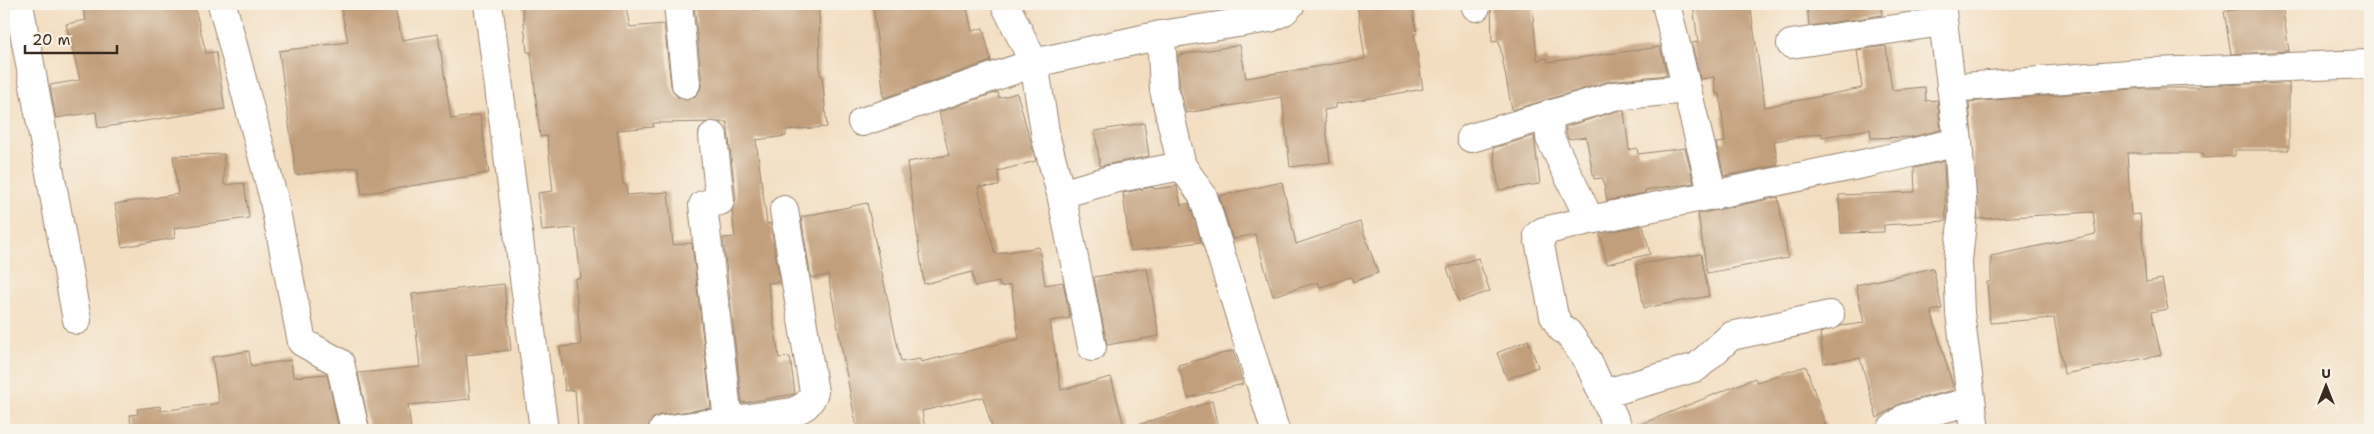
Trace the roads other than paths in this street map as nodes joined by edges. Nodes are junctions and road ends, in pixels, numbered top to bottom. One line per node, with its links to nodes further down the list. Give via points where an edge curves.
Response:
1 (19, 4): 27 (street)
2 (222, 4): 32 (street, via 273,196 302,342 340,363)
3 (488, 4): 33 (street)
4 (678, 4): 13 (street)
5 (1005, 4): 11 (street)
6 (1291, 4): 9 (street, via 1270,18)
7 (1666, 4): 15 (street)
8 (1942, 13): 10 (street); 14 (street)
9 (1160, 35): 11 (street); 21 (street, via 1164,90)
10 (1791, 44)
11 (1034, 63): 17 (street); 22 (street, via 1046,138)
12 (2370, 64): 14 (street, via 2153,72)
13 (686, 84)
14 (1951, 88): 20 (street)
15 (1687, 89): 16 (street, via 1614,96); 23 (street)
16 (1549, 114): 19 (street); 25 (street, via 1550,138)
17 (862, 122)
18 (713, 136): 31 (street, via 720,201 703,205)
19 (1471, 138)
20 (1958, 142): 23 (street); 30 (street, via 1963,212 1958,261 1960,312)
21 (1182, 166): 22 (street, via 1113,179); 35 (street, via 1203,196)
22 (1061, 194): 28 (street)
23 (1713, 196): 25 (street)
24 (784, 210): 31 (street, via 814,392 803,409)
25 (1590, 220): 29 (street, via 1538,235 1554,316 1588,361)
26 (1830, 315): 29 (street, via 1730,336 1697,367)
27 (77, 320)
28 (1092, 347)
29 (1603, 394): 36 (street)
30 (1970, 402): 37 (street, via 1905,418); 38 (street)
31 (728, 421): 34 (street)
32 (355, 430)
33 (544, 430)
34 (663, 430)
35 (1275, 430)
36 (1619, 430)
37 (1891, 430)
38 (1974, 430)

